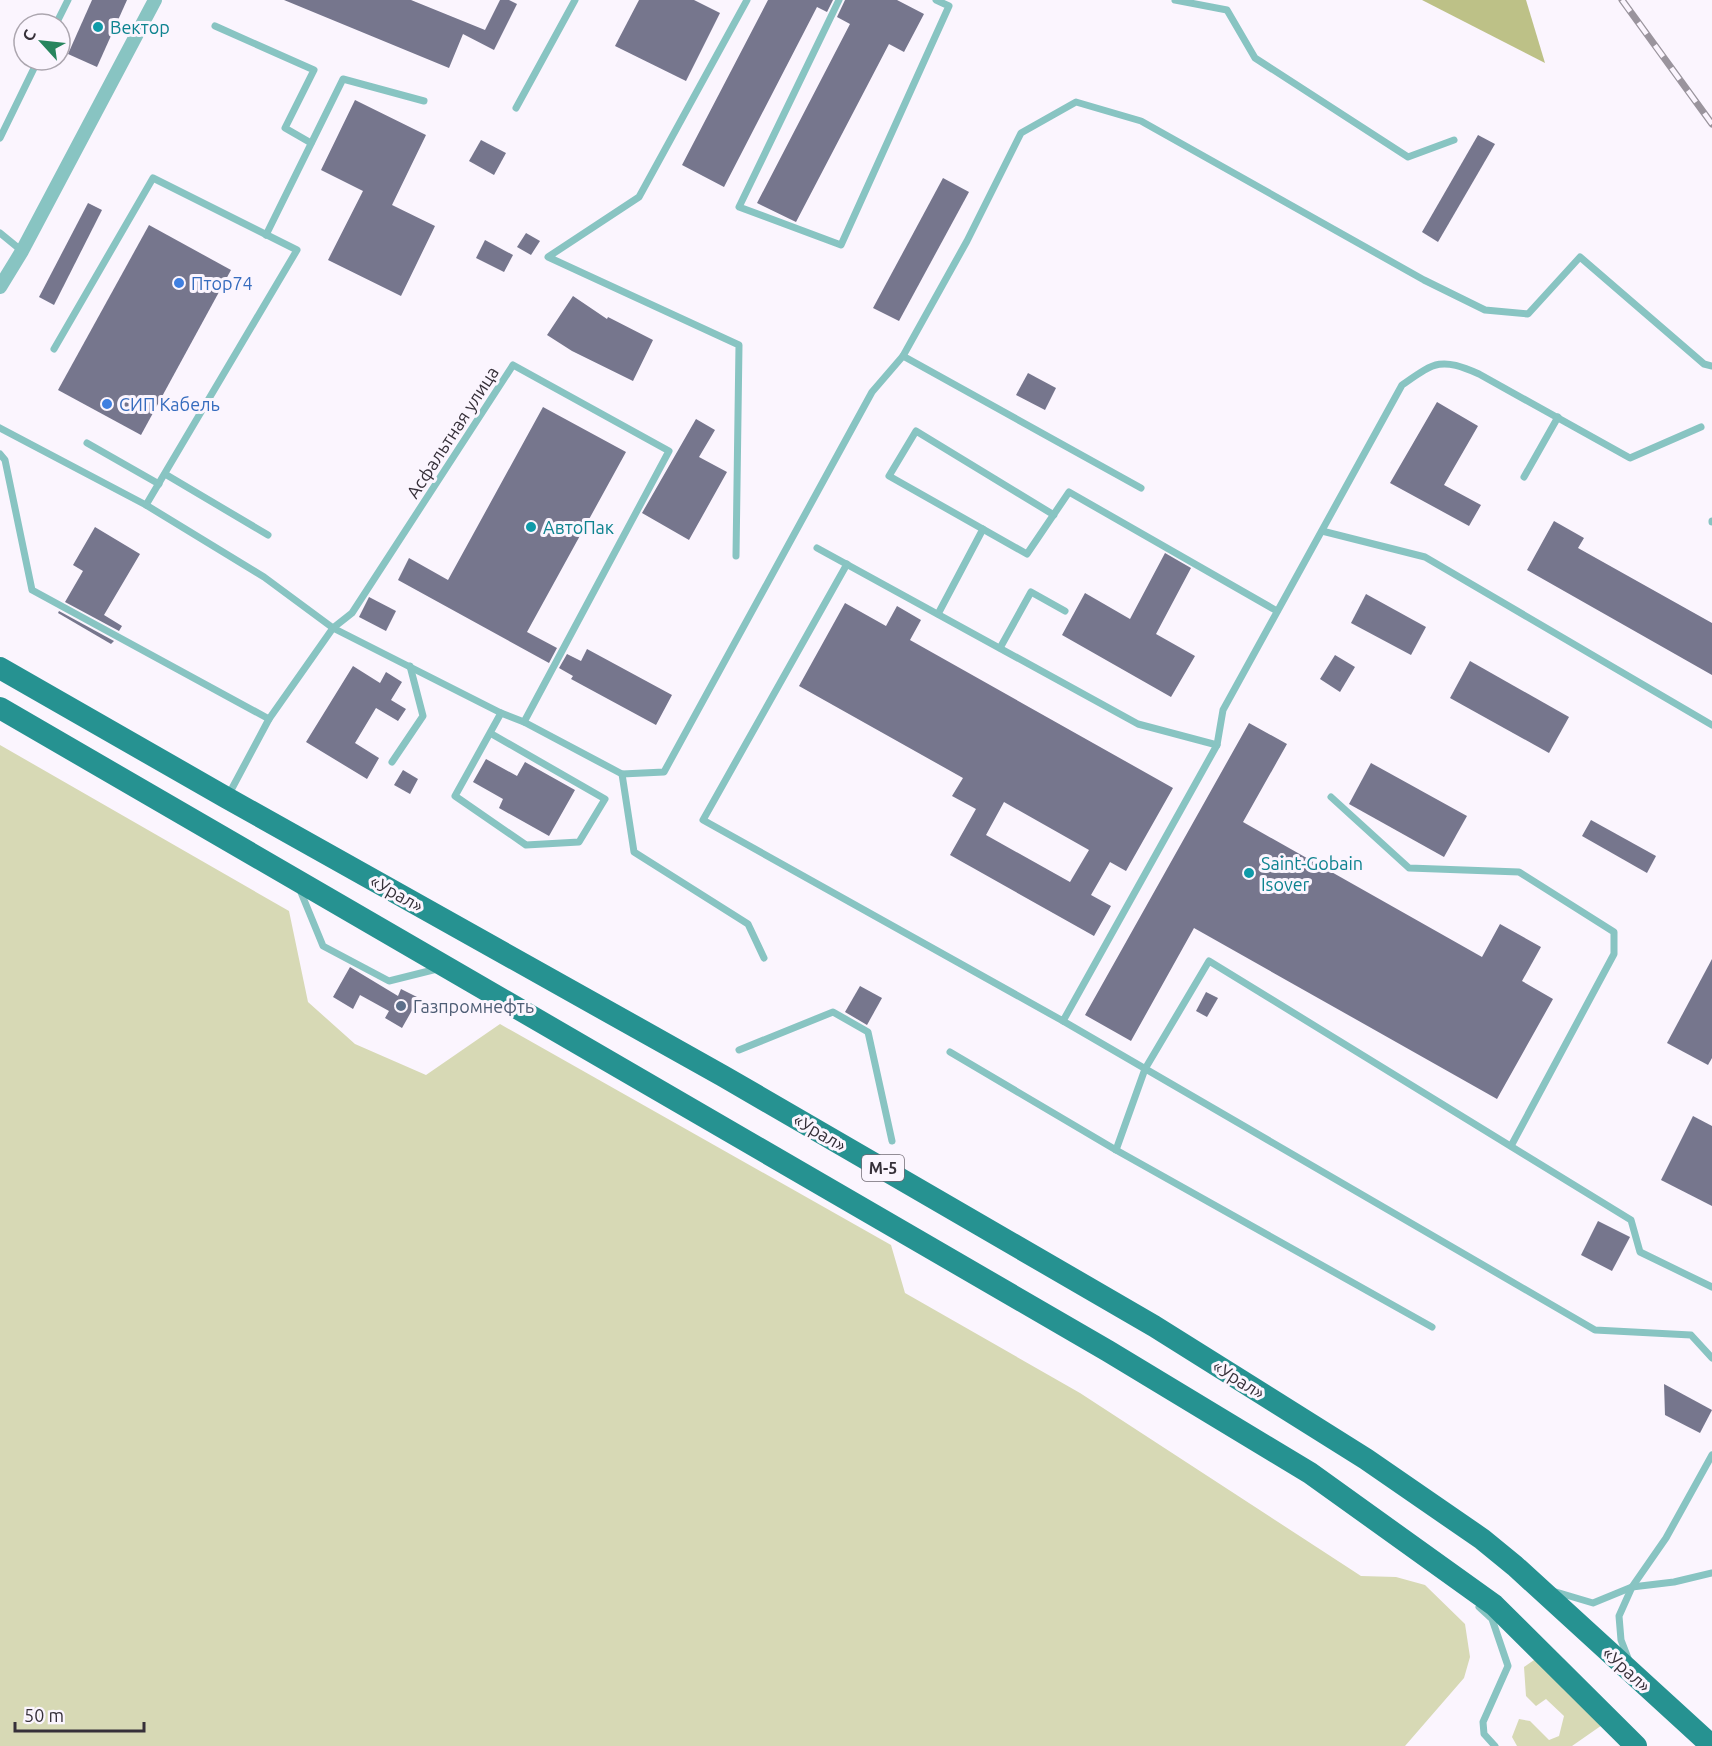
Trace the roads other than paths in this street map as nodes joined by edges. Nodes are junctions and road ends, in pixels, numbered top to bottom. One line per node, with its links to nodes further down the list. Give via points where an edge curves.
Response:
1 (156, 0): 16 (street)
2 (575, 0): 10 (lane)
3 (747, 0): 36 (lane, via 639,197 548,257 739,345)
4 (839, 0): 5 (lane, via 739,207 841,245 949,6)
5 (936, 0)
6 (1175, 0): 12 (lane, via 1227,10 1255,58 1408,157)
7 (215, 26): 13 (lane, via 314,70 285,128)
8 (32, 72): 11 (lane)
9 (424, 101): 13 (lane, via 343,78)
10 (516, 108)
11 (0, 138)
12 (1454, 140)
13 (311, 143): 15 (lane)
14 (0, 233): 16 (lane)
15 (266, 235): 18 (lane, via 153,178); 26 (lane, via 297,250)
16 (22, 251): 17 (street)
17 (0, 287)
18 (54, 349)
19 (903, 356): 20 (lane, via 1022,133 1076,102 1141,121 1424,280 1485,310 1528,314 1580,257 1704,364); 29 (lane); 53 (lane, via 872,392 664,772)
20 (1712, 366)
21 (1558, 417): 22 (lane, via 1630,458); 27 (lane); 33 (lane, via 1455,363 1430,366 1402,385)
22 (1701, 427)
23 (0, 428): 30 (lane)
24 (87, 443): 28 (lane)
25 (0, 454): 47 (lane, via 5,460 32,590)
26 (165, 474): 28 (lane); 34 (lane)
27 (1524, 477)
28 (159, 484): 30 (lane)
29 (1142, 488)
30 (146, 505): 41 (lane, via 264,577)
31 (1054, 514): 32 (lane, via 1027,554); 32 (lane, via 916,431 889,476); 39 (lane, via 1069,492)
32 (983, 529): 40 (lane)
33 (1322, 531): 39 (lane); 49 (lane, via 1425,557)
34 (268, 535)
35 (817, 548): 37 (lane)
36 (736, 556)
37 (847, 564): 40 (lane); 59 (lane, via 703,820)
38 (1065, 611): 42 (lane, via 1031,592)
39 (1277, 611): 51 (lane, via 1223,710)
40 (938, 614): 42 (lane)
41 (333, 628): 43 (lane); 47 (lane, Асфальтная улица); 48 (lane, Асфальтная улица, via 352,613 513,365 669,451)
42 (1000, 648): 51 (lane, via 1138,724)
43 (410, 666): 46 (lane); 52 (lane, via 423,716)
44 (0, 668): 55 (main road, «Урал» / М-5)
45 (0, 708): 56 (main road, М-5)
46 (501, 713): 48 (lane); 50 (lane)
47 (269, 719): 55 (lane, Асфальтная улица)
48 (524, 722): 53 (lane)
49 (1712, 725)
50 (490, 733): 50 (lane, via 455,796 526,845 579,842 605,799)
51 (1217, 745): 59 (lane)
52 (392, 762)
53 (622, 774): 57 (lane, via 634,852 748,924)
54 (1331, 797): 64 (lane, via 1409,868 1519,872 1614,932 1614,954)
55 (227, 798): 71 (main road, «Урал» / М-5, via 723,1076 1154,1326 1366,1459)
56 (296, 880): 58 (main road, М-5); 58 (lane, via 323,946 389,981)
57 (764, 958)
58 (447, 966): 70 (main road, М-5, via 1108,1351 1310,1473)
59 (1063, 1021): 62 (lane)
60 (739, 1050): 63 (lane, via 833,1012 868,1032)
61 (950, 1052): 65 (lane)
62 (1145, 1069): 64 (lane, via 1209,961); 65 (lane); 68 (lane, via 1595,1330 1691,1335)
63 (892, 1141)
64 (1511, 1146): 66 (lane, via 1631,1220 1640,1252)
65 (1116, 1150): 67 (lane)
66 (1712, 1287)
67 (1432, 1327)
68 (1712, 1358)
69 (1712, 1455): 73 (lane, via 1666,1538)
70 (1433, 1561): 75 (lane, via 1492,1619 1508,1666 1483,1722 1484,1734); 76 (main road, М-5, via 1494,1605)
71 (1515, 1566): 73 (lane, via 1556,1592 1593,1603); 74 (main road, «Урал» / М-5)
72 (1712, 1573): 73 (lane)
73 (1632, 1587): 74 (lane, via 1619,1616 1620,1641)
74 (1637, 1677): 77 (main road, «Урал» / М-5)
75 (1495, 1746)
76 (1635, 1746)
77 (1712, 1746)

